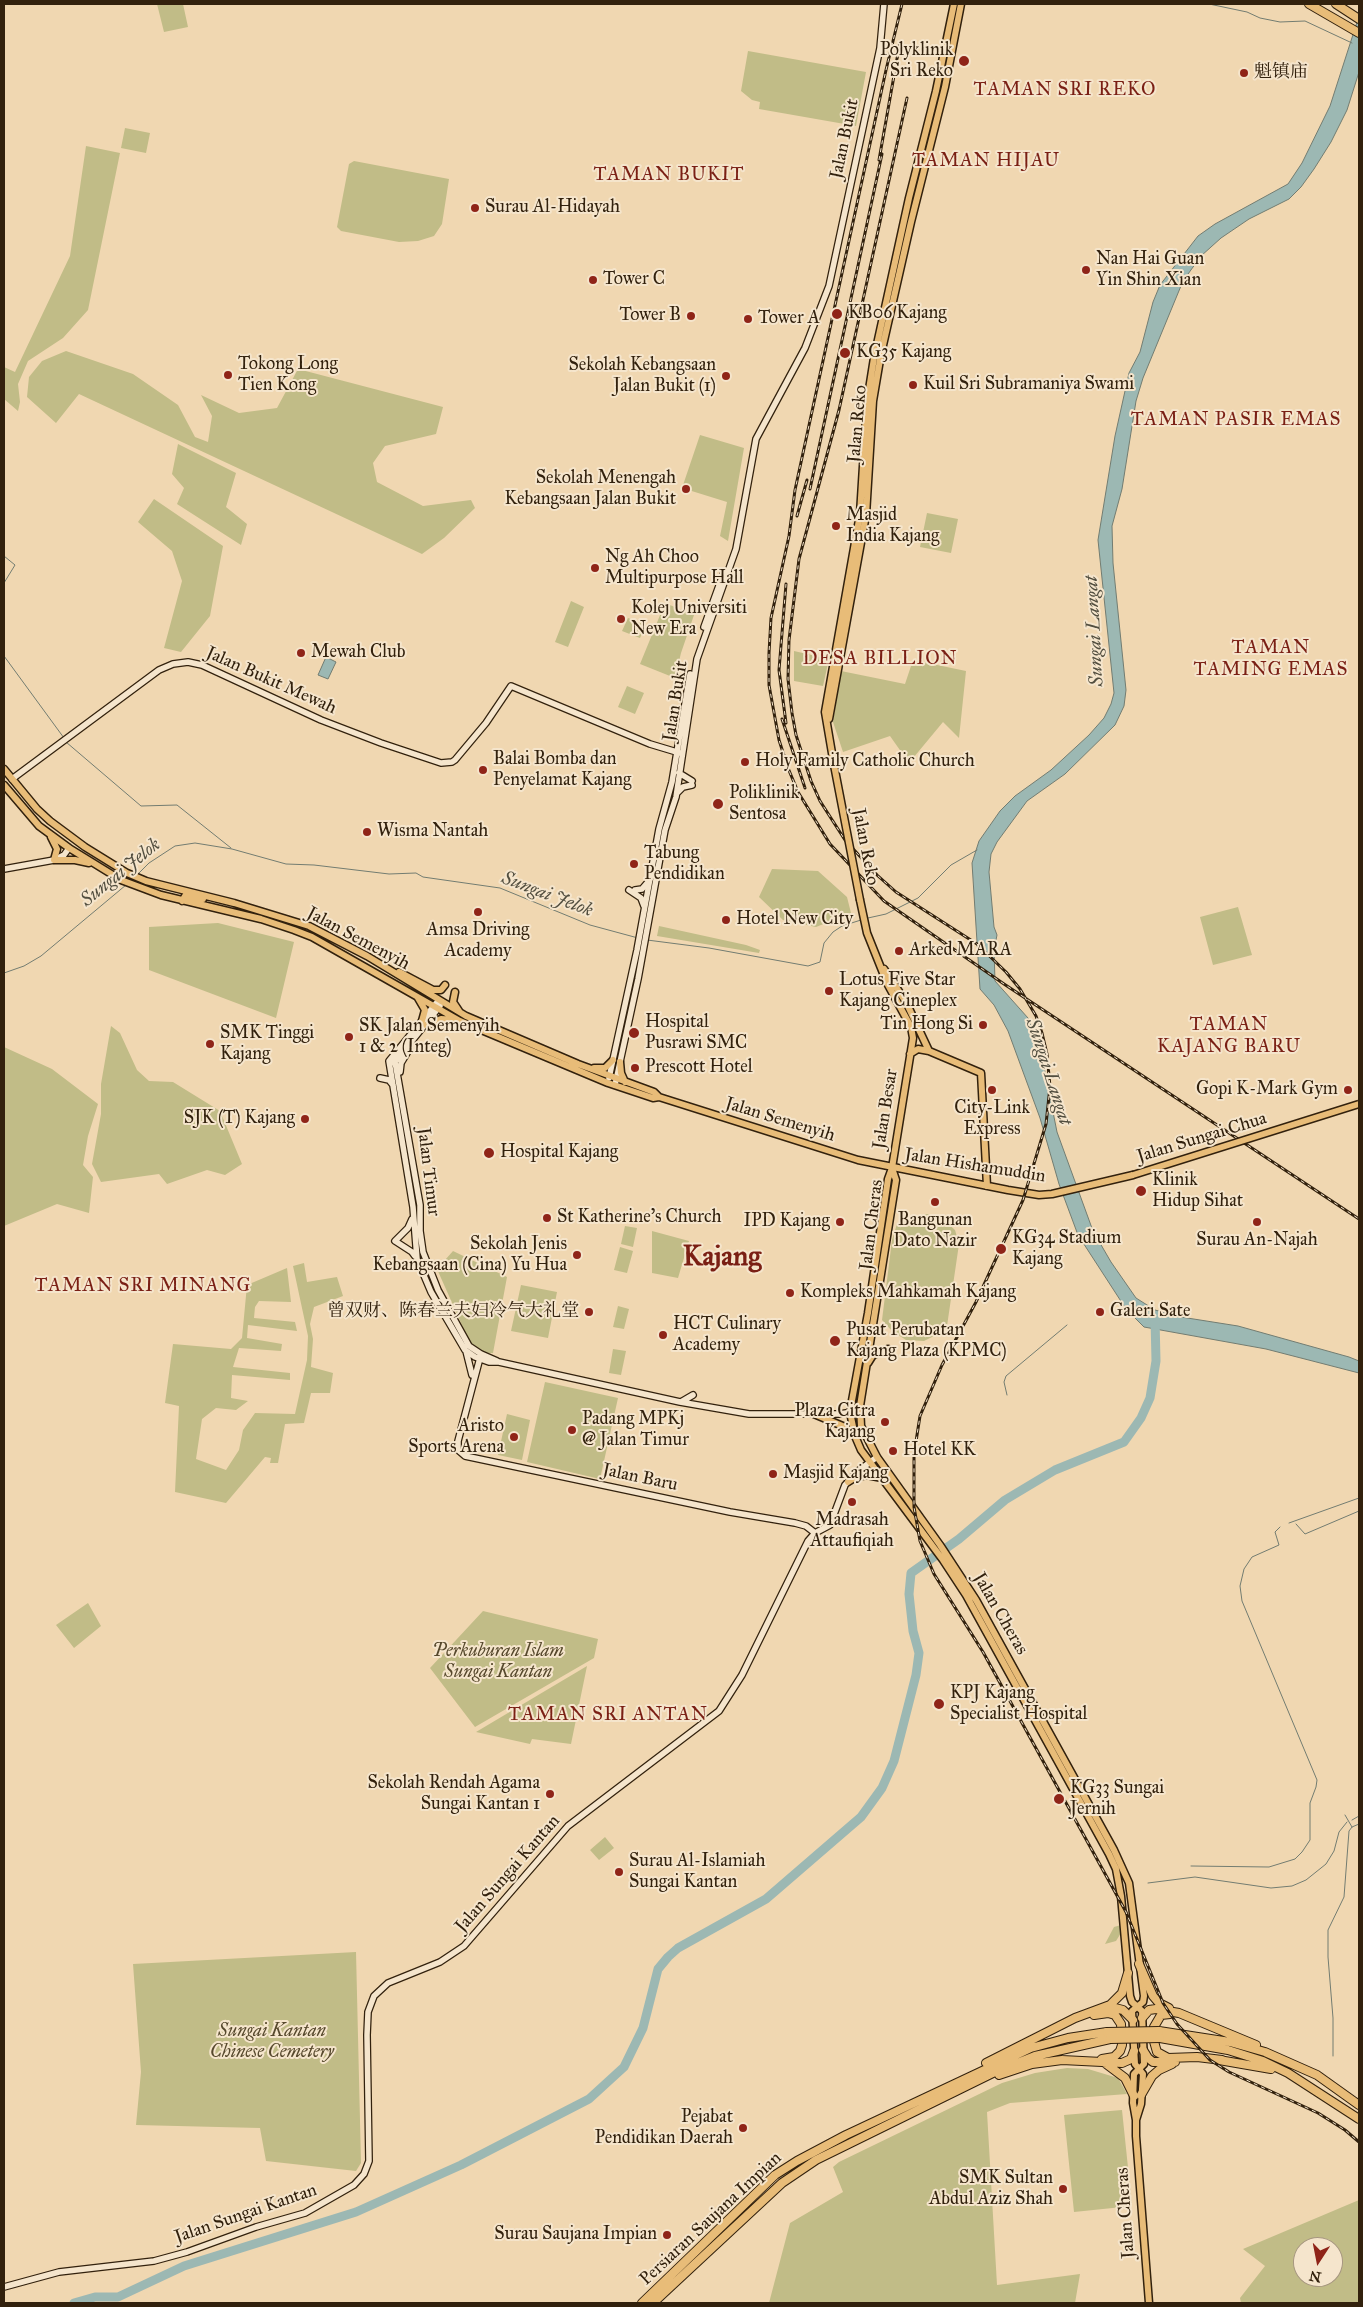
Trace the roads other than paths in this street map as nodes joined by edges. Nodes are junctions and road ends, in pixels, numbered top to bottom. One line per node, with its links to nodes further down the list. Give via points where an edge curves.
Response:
1 (884, 4): 11 (main road, Jalan Bukit, via 880,48 829,286 805,348 756,439 736,549 697,658)
2 (954, 4): 10 (main road, Jalan Reko, via 874,358 867,402 860,514 826,705)
3 (961, 4): 10 (main road, Jalan Reko, via 945,87 881,354 873,401 866,515)
4 (1309, 4): 7 (highway)
5 (1319, 4): 7 (highway)
6 (1339, 6): 8 (highway)
7 (1337, 19): 9 (highway)
8 (1359, 19)
9 (1359, 33)
10 (827, 733): 33 (main road, Jalan Reko, bridge, via 865,925)
11 (679, 755): 13 (main road, Jalan Bukit); 15 (main road, Jalan Bukit Mewah, via 512,686 455,760 446,763 372,740 202,665 188,662 159,670); 26 (main road, Jalan Bukit)
12 (4, 770): 15 (main road, Jalan Semenyih)
13 (679, 773): 17 (main road, Jalan Bukit); 17 (main road, via 692,783 681,788)
14 (4, 778): 15 (main road)
15 (12, 779): 18 (main road); 19 (main road, Jalan Semenyih)
16 (4, 785): 18 (main road, Jalan Semenyih)
17 (676, 796): 31 (main road, Jalan Bukit, via 665,830)
18 (14, 797): 20 (main road, Jalan Semenyih)
19 (50, 821): 21 (main road, via 52,827 70,842); 24 (main road, Jalan Semenyih)
20 (47, 832): 21 (main road, Jalan Semenyih); 22 (main road, via 57,849)
21 (69, 848): 22 (main road); 23 (main road, Jalan Semenyih); 24 (main road, via 79,849)
22 (54, 860): 23 (main road); 25 (main road)
23 (96, 865): 28 (main road, Jalan Semenyih, via 122,880)
24 (116, 867): 27 (main road, Jalan Semenyih)
25 (4, 869)
26 (650, 880): 30 (main road, Jalan Bukit); 30 (main road, via 642,888 632,890 641,898)
27 (147, 881): 28 (main road, via 179,894); 29 (main road, Jalan Semenyih)
28 (182, 901): 29 (main road, via 189,896); 36 (main road, Jalan Semenyih, via 261,919 303,933)
29 (234, 903): 32 (main road, Jalan Semenyih, via 309,926)
30 (645, 908): 31 (main road, Jalan Bukit)
31 (644, 932): 45 (main road, Jalan Bukit)
32 (367, 956): 34 (main road, via 433,990 441,990); 37 (main road, Jalan Semenyih)
33 (880, 964): 42 (main road, Jalan Reko, via 906,1002); 43 (main road, Jalan Reko, via 911,1026)
34 (445, 985)
35 (455, 992): 38 (main road, via 454,1006)
36 (416, 996): 37 (main road, Jalan Semenyih); 40 (main road, via 425,1010)
37 (438, 1005): 38 (main road, Jalan Semenyih); 39 (main road, Jalan Semenyih); 40 (main road)
38 (466, 1016): 46 (main road, Jalan Semenyih)
39 (460, 1021): 40 (main road, via 441,1019); 49 (main road, Jalan Semenyih)
40 (424, 1023): 41 (main road); 44 (main road)
41 (408, 1046): 44 (main road); 48 (main road)
42 (929, 1051): 43 (main road, via 918,1049); 57 (main road, via 981,1073)
43 (910, 1054): 55 (main road, Jalan Besar)
44 (394, 1061): 48 (main road, Jalan Timur); 51 (main road, Jalan Timur)
45 (617, 1061): 46 (main road, via 600,1069); 49 (main road, Jalan Bukit); 50 (main road)
46 (578, 1064): 49 (main road, Jalan Semenyih)
47 (380, 1078): 51 (main road, via 389,1080)
48 (399, 1078): 63 (main road, Jalan Timur, via 420,1205 423,1252 438,1290 469,1346)
49 (612, 1081): 50 (main road, Jalan Semenyih); 52 (main road, Jalan Semenyih, via 653,1098)
50 (625, 1082): 52 (main road, Jalan Semenyih, via 654,1092)
51 (394, 1087): 59 (main road, Jalan Timur)
52 (659, 1097): 54 (main road, Jalan Semenyih)
53 (1359, 1104): 58 (main road, Jalan Sungai Chua, bridge, via 1133,1175)
54 (878, 1165): 55 (main road, Jalan Semenyih); 56 (main road)
55 (892, 1168): 56 (main road, Jalan Cheras); 57 (main road, Jalan Hishamuddin); 66 (main road, Jalan Cheras, via 896,1180)
56 (888, 1178): 71 (main road, Jalan Cheras)
57 (987, 1186): 58 (main road, Jalan Hishamuddin)
58 (1052, 1194)
59 (413, 1217): 60 (main road, Jalan Timur); 60 (main road, via 408,1228 395,1241)
60 (417, 1259): 62 (main road, Jalan Timur)
61 (888, 1349): 66 (main road, via 873,1355)
62 (465, 1350): 63 (main road, Jalan Timur); 67 (main road)
63 (480, 1357): 64 (main road, Jalan Timur); 65 (main road, Jalan Timur); 67 (main road)
64 (489, 1362): 65 (main road, Jalan Timur); 67 (main road, via 482,1366)
65 (499, 1362): 69 (main road, Jalan Timur)
66 (866, 1367): 72 (main road, Jalan Cheras)
67 (473, 1380): 78 (main road, Jalan Baru, via 458,1437 458,1450 469,1457 795,1523)
68 (693, 1395): 69 (main road)
69 (681, 1402): 70 (main road, Jalan Timur, via 749,1414)
70 (814, 1414): 71 (main road, Jalan Timur); 73 (main road)
71 (851, 1414): 72 (main road, Jalan Timur); 73 (main road, Jalan Cheras)
72 (860, 1414): 74 (main road, Jalan Cheras, via 865,1437)
73 (855, 1436): 75 (main road, Jalan Cheras)
74 (876, 1457): 75 (main road, Jalan Sungai Kantan); 79 (main road, Jalan Cheras)
75 (870, 1461): 76 (main road, Jalan Cheras); 77 (main road, Jalan Sungai Kantan)
76 (883, 1479): 77 (main road, via 867,1475); 79 (main road, Jalan Cheras)
77 (848, 1482): 78 (main road, Jalan Sungai Kantan, via 842,1490 832,1521 827,1528)
78 (815, 1533): 105 (main road, Jalan Sungai Kantan, via 804,1546 742,1675 719,1711 568,1826 464,1946 440,1962 388,1983 374,1996 368,2012 367,2035 369,2161 364,2174 354,2185 304,2212 187,2252 154,2261 59,2272)
79 (937, 1547): 80 (main road, Jalan Cheras)
80 (946, 1559): 81 (main road, Jalan Cheras, via 1002,1646 1124,1871); 82 (main road, Jalan Cheras, via 1116,1869)
81 (1139, 1964): 83 (main road, Jalan Cheras, via 1144,1996 1143,2002); 85 (highway, via 1153,1996 1159,2003)
82 (1128, 1973): 83 (main road, Jalan Cheras, via 1130,1996); 84 (highway, via 1117,1999)
83 (1137, 2006): 87 (main road, Jalan Cheras, via 1142,2011); 88 (main road, Jalan Cheras, via 1132,2010)
84 (1096, 2011): 86 (highway); 88 (highway, via 1115,2008 1123,2010)
85 (1179, 2013): 87 (highway, via 1156,2009 1149,2010); 89 (highway)
86 (1075, 2018): 95 (highway, via 1108,2013 1115,2015 1121,2024 1120,2051 1114,2057); 100 (highway, via 984,2064)
87 (1142, 2018): 91 (main road, Jalan Cheras)
88 (1133, 2020): 92 (main road, Jalan Cheras)
89 (1208, 2023): 93 (highway, via 1176,2015 1161,2015 1154,2027 1155,2046 1162,2056 1168,2058); 94 (highway)
90 (1160, 2035): 94 (highway, via 1230,2042); 99 (highway, via 1228,2050); 100 (highway, bridge, via 1108,2036 1034,2056)
91 (1143, 2050): 97 (highway, via 1153,2062); 98 (main road, Jalan Cheras, via 1144,2064)
92 (1134, 2051): 96 (highway, via 1127,2062); 98 (main road, Jalan Cheras, via 1135,2064)
93 (1222, 2060): 97 (highway); 99 (highway)
94 (1287, 2060): 103 (highway, via 1317,2075)
95 (1086, 2061): 96 (highway); 100 (highway, via 1032,2064)
96 (1104, 2062): 101 (highway, via 1125,2078)
97 (1176, 2062): 101 (highway, via 1152,2076)
98 (1139, 2068): 101 (main road, Jalan Cheras, via 1143,2074)
99 (1288, 2073): 104 (highway)
100 (965, 2083): 102 (highway, Persiaran Saujana Impian)
101 (1138, 2096): 108 (main road, Jalan Cheras, via 1136,2120 1142,2234)
102 (935, 2097): 106 (highway, Persiaran Saujana Impian, via 819,2148 775,2175); 107 (highway, Persiaran Saujana Impian, via 796,2172)
103 (1359, 2105)
104 (1359, 2119)
105 (4, 2287)
106 (642, 2303)
107 (653, 2303)
108 (1149, 2303)

